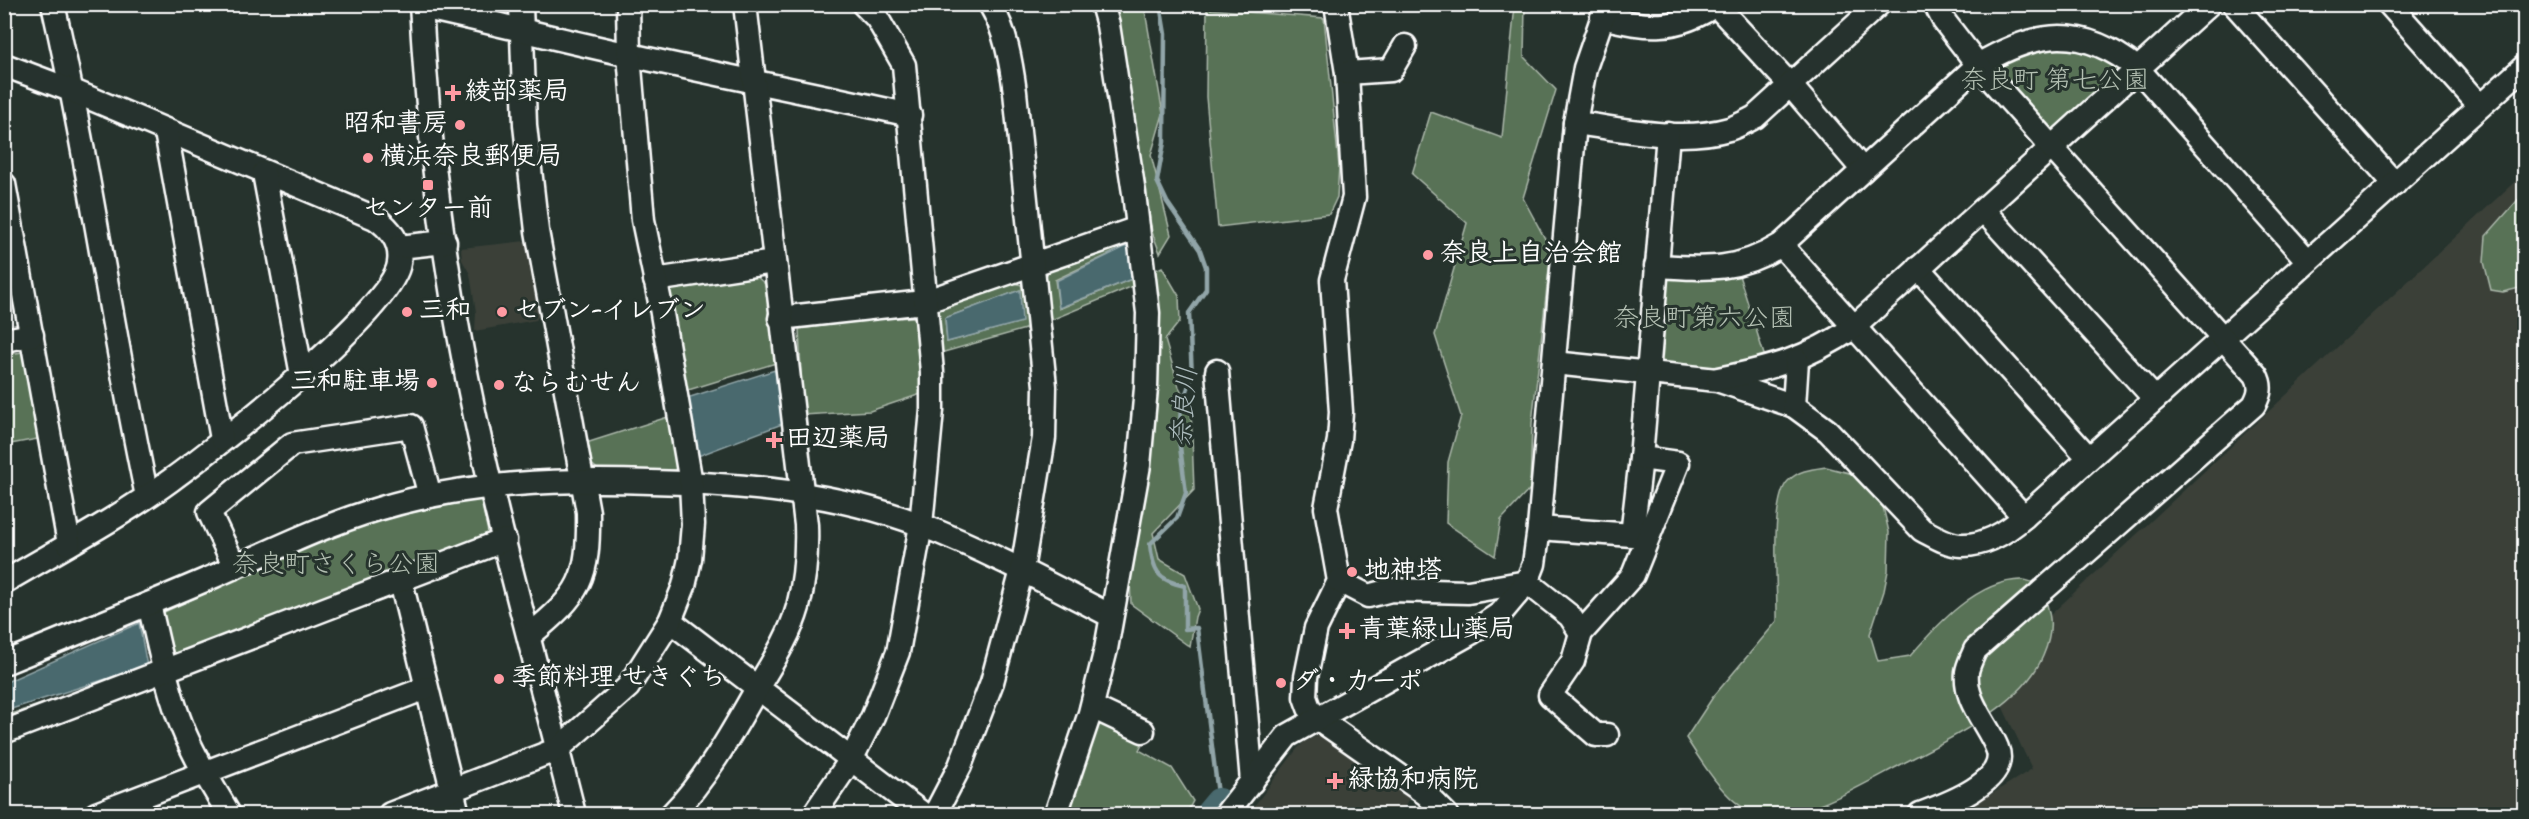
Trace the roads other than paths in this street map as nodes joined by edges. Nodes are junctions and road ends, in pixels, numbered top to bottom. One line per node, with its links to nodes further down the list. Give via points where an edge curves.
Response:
1 (53, 4): 27 (street)
2 (521, 4): 17 (street)
3 (628, 4): 19 (street)
4 (745, 4): 25 (street)
5 (863, 4): 29 (street, via 877,18 904,64)
6 (990, 4): 45 (street, via 1010,56 1016,92)
7 (1102, 4): 39 (street)
8 (1336, 4): 24 (street)
9 (1879, 4): 26 (street)
10 (1935, 4): 21 (street)
11 (2209, 4): 23 (street)
12 (2234, 4): 37 (street)
13 (2389, 4): 28 (street)
14 (1716, 5): 16 (street, via 1694,19 1670,26 1636,25); 26 (street)
15 (421, 6): 17 (street); 40 (street)
16 (1605, 11): 30 (street, via 1585,68)
17 (521, 30): 19 (street); 66 (street, via 525,125 537,231)
18 (1405, 46): 24 (street, via 1391,70)
19 (629, 55): 25 (street); 48 (street, via 643,220)
20 (4, 65): 27 (street)
21 (1978, 65): 23 (street, via 2008,47 2053,36 2106,47); 33 (street); 34 (street)
22 (2524, 67): 28 (street)
23 (2138, 69): 33 (street); 43 (street)
24 (1347, 73): 79 (street, via 1354,197 1332,280 1341,412 1326,508)
25 (754, 82): 29 (street); 44 (street)
26 (1791, 86): 32 (street, via 1755,117 1732,128 1712,133); 34 (street)
27 (73, 91): 31 (street); 70 (street, via 129,414)
28 (2480, 106): 37 (street)
29 (910, 116): 49 (street)
30 (1575, 123): 32 (street); 56 (street)
31 (166, 132): 35 (street); 63 (street)
32 (1668, 134): 46 (street)
33 (2051, 148): 38 (street); 53 (street)
34 (1863, 170): 41 (street)
35 (264, 172): 42 (street, via 375,218 393,234); 59 (street)
36 (4, 184): 52 (street)
37 (2395, 184): 43 (street)
38 (1983, 210): 47 (street); 61 (street)
39 (1138, 228): 45 (street); 84 (street, via 1148,314 1146,388 1139,465)
40 (445, 242): 42 (street); 68 (street, via 464,362)
41 (1781, 245): 46 (street, via 1741,264); 51 (street)
42 (399, 247): 59 (street, via 399,262 390,285 342,339)
43 (2308, 261): 53 (street)
44 (774, 262): 48 (street); 50 (street)
45 (1033, 264): 49 (street); 78 (street, via 1045,386 1044,438)
46 (1656, 266): 58 (street)
47 (1918, 268): 51 (street); 65 (street)
48 (655, 280): 67 (street)
49 (924, 302): 50 (street); 73 (street, via 932,410)
50 (780, 318): 69 (street)
51 (1853, 328): 55 (street); 72 (street)
52 (32, 335): 54 (street); 76 (street)
53 (2223, 337): 61 (street); 114 (street, via 2260,382 2254,405 1975,650 1967,672 1970,694 1998,749 1996,771 1962,799)
54 (4, 340)
55 (1797, 360): 60 (street); 62 (street)
56 (1554, 363): 58 (street); 74 (street)
57 (1217, 371): 100 (street)
58 (1648, 374): 60 (street); 64 (street)
59 (302, 375): 63 (street)
60 (1717, 380): 62 (street)
61 (2155, 399): 65 (street)
62 (1794, 406): 72 (street, via 1828,431 1911,520 1940,540 1961,546 1984,541 2007,532)
63 (222, 439): 70 (street)
64 (1641, 458): 74 (street, via 1632,535); 86 (street, via 1678,463 1633,575)
65 (2089, 458): 72 (street)
66 (582, 480): 67 (street); 68 (street); 87 (street, via 588,512 584,569 575,592 559,612)
67 (691, 483): 69 (street); 85 (street, via 690,559)
68 (492, 487): 71 (street); 75 (street)
69 (801, 494): 73 (street); 91 (street, via 807,564 785,640)
70 (147, 495): 76 (street)
71 (430, 496): 77 (street, via 345,520); 77 (street, via 411,426 292,444 209,512)
72 (2025, 518)
73 (921, 525): 78 (street); 98 (street, via 898,652)
74 (1539, 528): 82 (street)
75 (505, 540): 81 (street); 87 (street)
76 (69, 544): 80 (street)
77 (235, 567): 83 (street)
78 (1022, 570): 84 (street); 110 (street, via 992,682 960,766)
79 (1339, 581): 82 (street, via 1368,596 1391,590 1467,592); 93 (street, via 1316,628 1306,677 1305,697)
80 (4, 582)
81 (401, 582): 89 (street); 90 (street)
82 (1527, 582): 86 (street, via 1570,616); 93 (street, via 1501,613 1471,633)
83 (149, 604): 88 (street); 89 (street)
84 (1111, 616): 92 (street)
85 (670, 621): 91 (street); 97 (street, via 628,687)
86 (1581, 633): 96 (street, via 1573,661 1550,695 1596,735)
87 (529, 636): 97 (street)
88 (4, 663)
89 (164, 671): 95 (street); 99 (street, via 183,731)
90 (426, 688): 99 (street); 101 (street)
91 (758, 688): 98 (street); 107 (street, via 699,783)
92 (1092, 708): 94 (street); 111 (street)
93 (1317, 718): 100 (street, via 1287,736); 113 (street, via 1426,794)
94 (1143, 731)
95 (4, 732)
96 (1607, 735)
97 (558, 749): 101 (street); 106 (street)
98 (852, 758): 108 (street); 109 (street)
99 (204, 774): 102 (street); 103 (street)
100 (1252, 782): 112 (street)
101 (453, 791): 104 (street); 105 (street)
102 (96, 814)
103 (229, 814)
104 (390, 814)
105 (458, 814)
106 (574, 814)
107 (672, 814)
108 (814, 814)
109 (923, 814)
110 (935, 814)
111 (1056, 814)
112 (1226, 814)
113 (1446, 814)
114 (1920, 814)

